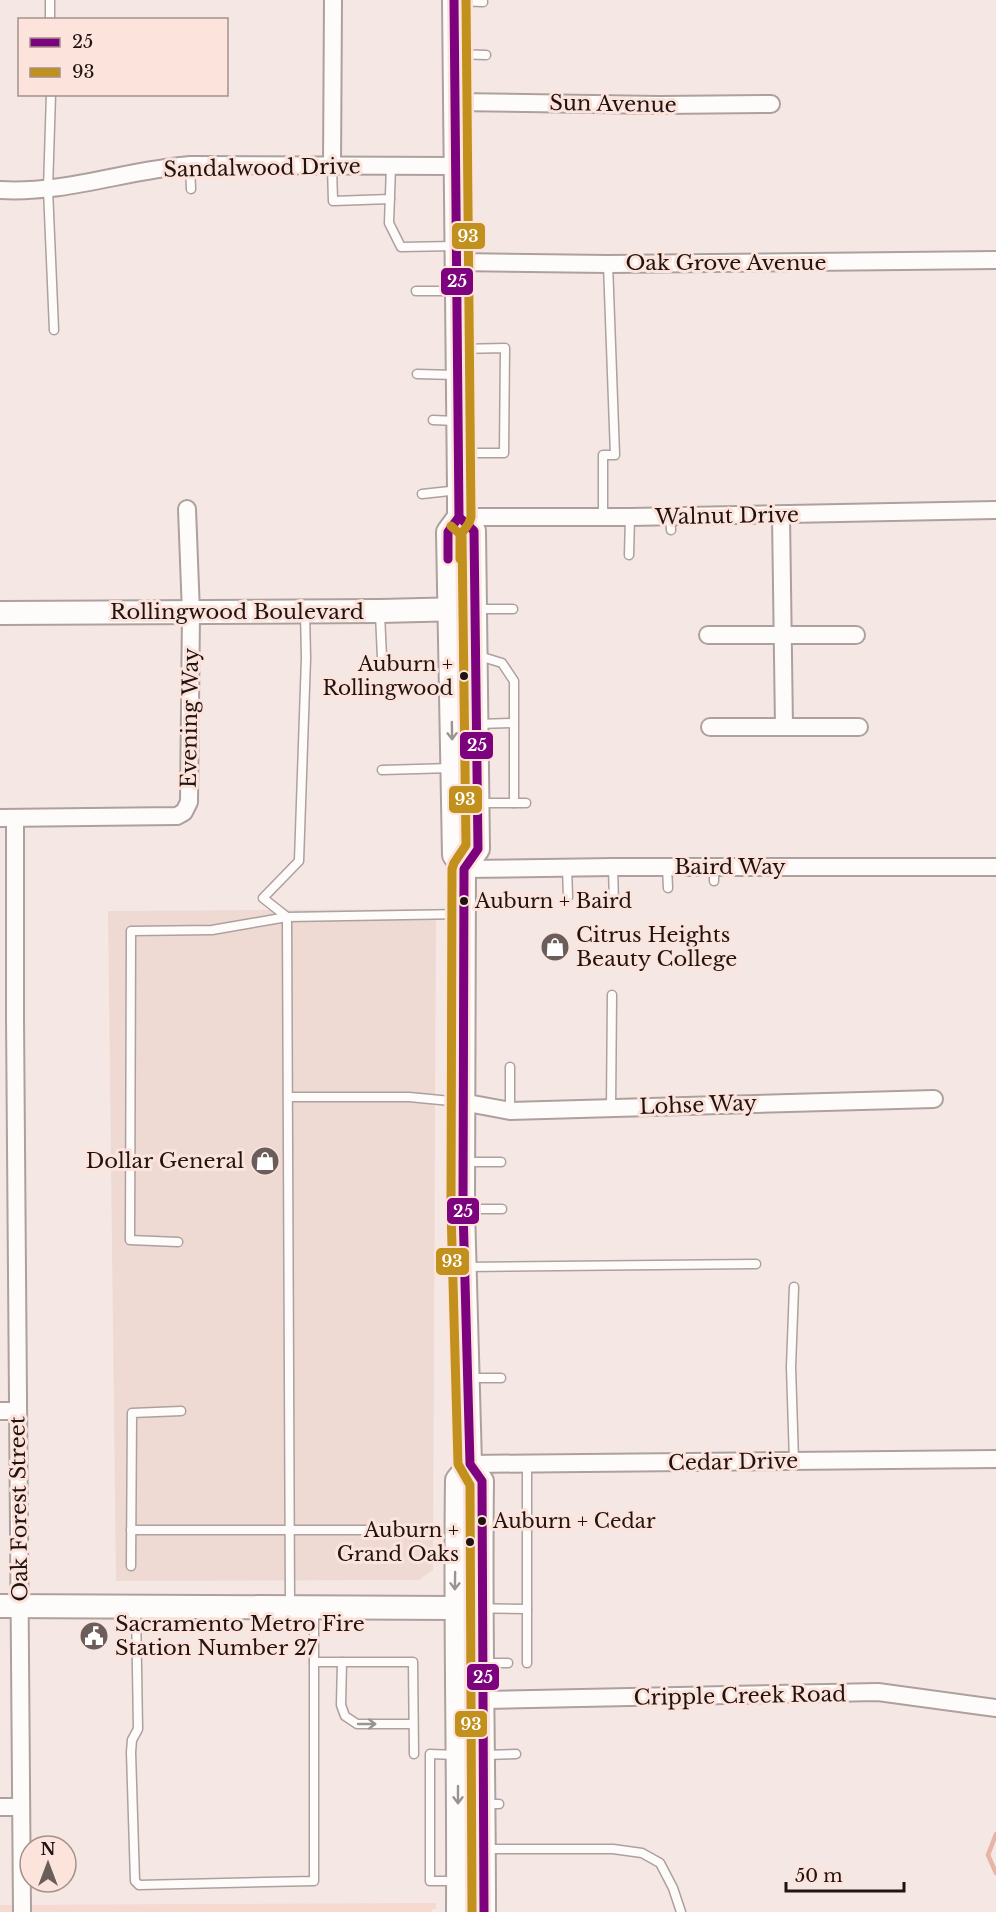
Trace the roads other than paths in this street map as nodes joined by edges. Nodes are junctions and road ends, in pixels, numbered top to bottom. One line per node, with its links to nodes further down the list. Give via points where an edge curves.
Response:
1 (50, 0): 5 (lane)
2 (333, 0): 14 (street)
3 (454, 1): 4 (lane); 6 (main road)
4 (483, 2)
5 (51, 18)
6 (454, 54): 7 (lane); 9 (main road)
7 (486, 55)
8 (51, 96): 15 (lane)
9 (455, 102): 10 (street, Sun Avenue); 13 (main road)
10 (771, 104)
11 (190, 165): 14 (street, Sandalwood Drive); 15 (street, Sandalwood Drive); 16 (lane)
12 (391, 166): 13 (street, Sandalwood Drive); 14 (street, Sandalwood Drive); 18 (lane)
13 (455, 166): 19 (main road)
14 (332, 167): 18 (lane, via 333,201)
15 (48, 189): 17 (street, Sandalwood Drive); 24 (lane)
16 (191, 189)
17 (0, 190)
18 (390, 199): 19 (lane, via 389,223 401,247)
19 (455, 254): 21 (street, Oak Grove Avenue); 23 (main road)
20 (996, 260): 21 (street, Oak Grove Avenue)
21 (608, 264): 37 (lane, via 615,455 603,455)
22 (416, 291): 23 (lane)
23 (456, 291): 25 (main road)
24 (54, 330)
25 (459, 349): 27 (main road); 30 (lane, via 505,348 504,453)
26 (417, 374): 27 (lane)
27 (459, 375): 29 (main road)
28 (433, 420): 29 (lane)
29 (459, 421): 30 (main road)
30 (460, 453): 31 (main road)
31 (459, 490): 32 (lane); 36 (main road)
32 (422, 494)
33 (188, 509): 46 (street, Evening Way)
34 (996, 510): 35 (street, Walnut Drive)
35 (781, 515): 38 (street, Walnut Drive, via 671,523); 48 (street)
36 (459, 517): 37 (street, Walnut Drive); 40 (main road, via 448,532); 41 (main road, via 474,531)
37 (603, 517): 38 (street, Walnut Drive)
38 (630, 517): 39 (lane)
39 (629, 555)
40 (449, 609): 41 (main road, Rollingwood Boulevard); 43 (main road, Rollingwood Boulevard); 57 (main road, one-way to 57)
41 (474, 609): 42 (lane); 50 (main road)
42 (513, 609)
43 (380, 611): 44 (main road, Rollingwood Boulevard); 51 (lane)
44 (305, 612): 46 (main road, Rollingwood Boulevard); 72 (lane, via 299,861 263,898)
45 (0, 613): 46 (main road, Rollingwood Boulevard)
46 (190, 613): 62 (street, Evening Way, via 189,802 184,812 177,816)
47 (708, 635): 48 (street)
48 (782, 635): 49 (street); 55 (street)
49 (856, 635)
50 (476, 655): 52 (lane, via 502,663 514,681); 53 (main road)
51 (382, 658)
52 (513, 723): 53 (lane); 60 (lane)
53 (477, 724): 59 (main road)
54 (710, 727): 55 (street)
55 (784, 727): 56 (street)
56 (859, 727)
57 (452, 768): 58 (lane); 67 (main road, via 454,855)
58 (382, 770)
59 (477, 803): 60 (lane); 67 (main road, via 478,849)
60 (514, 803): 61 (lane)
61 (526, 803)
62 (8, 818): 74 (street, Oak Forest Street)
63 (613, 867): 64 (street, Baird Way); 66 (street, Baird Way); 70 (lane)
64 (667, 867): 65 (street, Baird Way, via 714,874); 68 (lane)
65 (996, 867)
66 (567, 868): 67 (street, Baird Way); 69 (lane)
67 (464, 869): 71 (main road)
68 (668, 888)
69 (568, 897)
70 (614, 903)
71 (463, 914): 72 (lane); 78 (main road)
72 (287, 917): 76 (lane); 86 (lane, via 212,930 131,931 130,1240)
73 (612, 994): 79 (lane)
74 (7, 1017): 85 (street, Oak Forest Street)
75 (510, 1068): 80 (lane)
76 (288, 1097): 78 (lane, via 409,1097); 99 (lane)
77 (934, 1099): 79 (street, Lohse Way)
78 (462, 1102): 80 (street, Lohse Way); 81 (main road)
79 (611, 1108): 80 (street, Lohse Way)
80 (510, 1111)
81 (463, 1162): 82 (lane); 83 (main road)
82 (501, 1162)
83 (463, 1209): 84 (lane); 88 (main road)
84 (502, 1209)
85 (8, 1217): 93 (street, Oak Forest Street)
86 (178, 1242)
87 (756, 1264): 88 (lane)
88 (465, 1267): 90 (main road)
89 (794, 1287): 96 (lane)
90 (468, 1378): 91 (lane); 97 (main road)
91 (501, 1378)
92 (0, 1411): 93 (street)
93 (18, 1411): 103 (street, Oak Forest Street)
94 (181, 1411): 100 (lane, via 132,1413)
95 (996, 1459): 96 (street, Cedar Drive)
96 (794, 1461): 98 (street, Cedar Drive)
97 (470, 1464): 98 (street, Cedar Drive); 107 (main road, one-way to 107, via 457,1480); 108 (main road, via 482,1481)
98 (527, 1464): 109 (lane)
99 (290, 1529): 100 (lane); 101 (lane); 105 (lane)
100 (131, 1530): 102 (lane)
101 (409, 1530)
102 (131, 1566)
103 (10, 1606): 104 (main road); 122 (street, Oak Forest Street)
104 (136, 1606): 105 (main road); 110 (lane, via 138,1728 131,1752 135,1881 139,1885 314,1881)
105 (290, 1607): 106 (main road)
106 (314, 1607): 107 (main road); 110 (lane)
107 (455, 1608): 108 (lane); 125 (main road)
108 (480, 1609): 109 (lane); 112 (main road)
109 (527, 1609): 114 (lane)
110 (314, 1662): 111 (lane)
111 (342, 1662): 117 (lane, one-way to 117, via 341,1705 345,1716 357,1724); 117 (lane, via 413,1662)
112 (482, 1663): 113 (lane); 115 (main road)
113 (508, 1663)
114 (527, 1663)
115 (484, 1700): 116 (street, Cripple Creek Road, via 878,1692); 120 (main road)
116 (996, 1708)
117 (414, 1724): 118 (lane)
118 (414, 1754)
119 (516, 1754): 120 (lane)
120 (483, 1755): 123 (main road, via 491,1804)
121 (0, 1807): 122 (street)
122 (20, 1807): 124 (street, Oak Forest Street)
123 (484, 1849): 126 (main road); 127 (lane, via 642,1853 660,1863)
124 (22, 1912)
125 (458, 1912)
126 (484, 1912)
127 (681, 1912)

